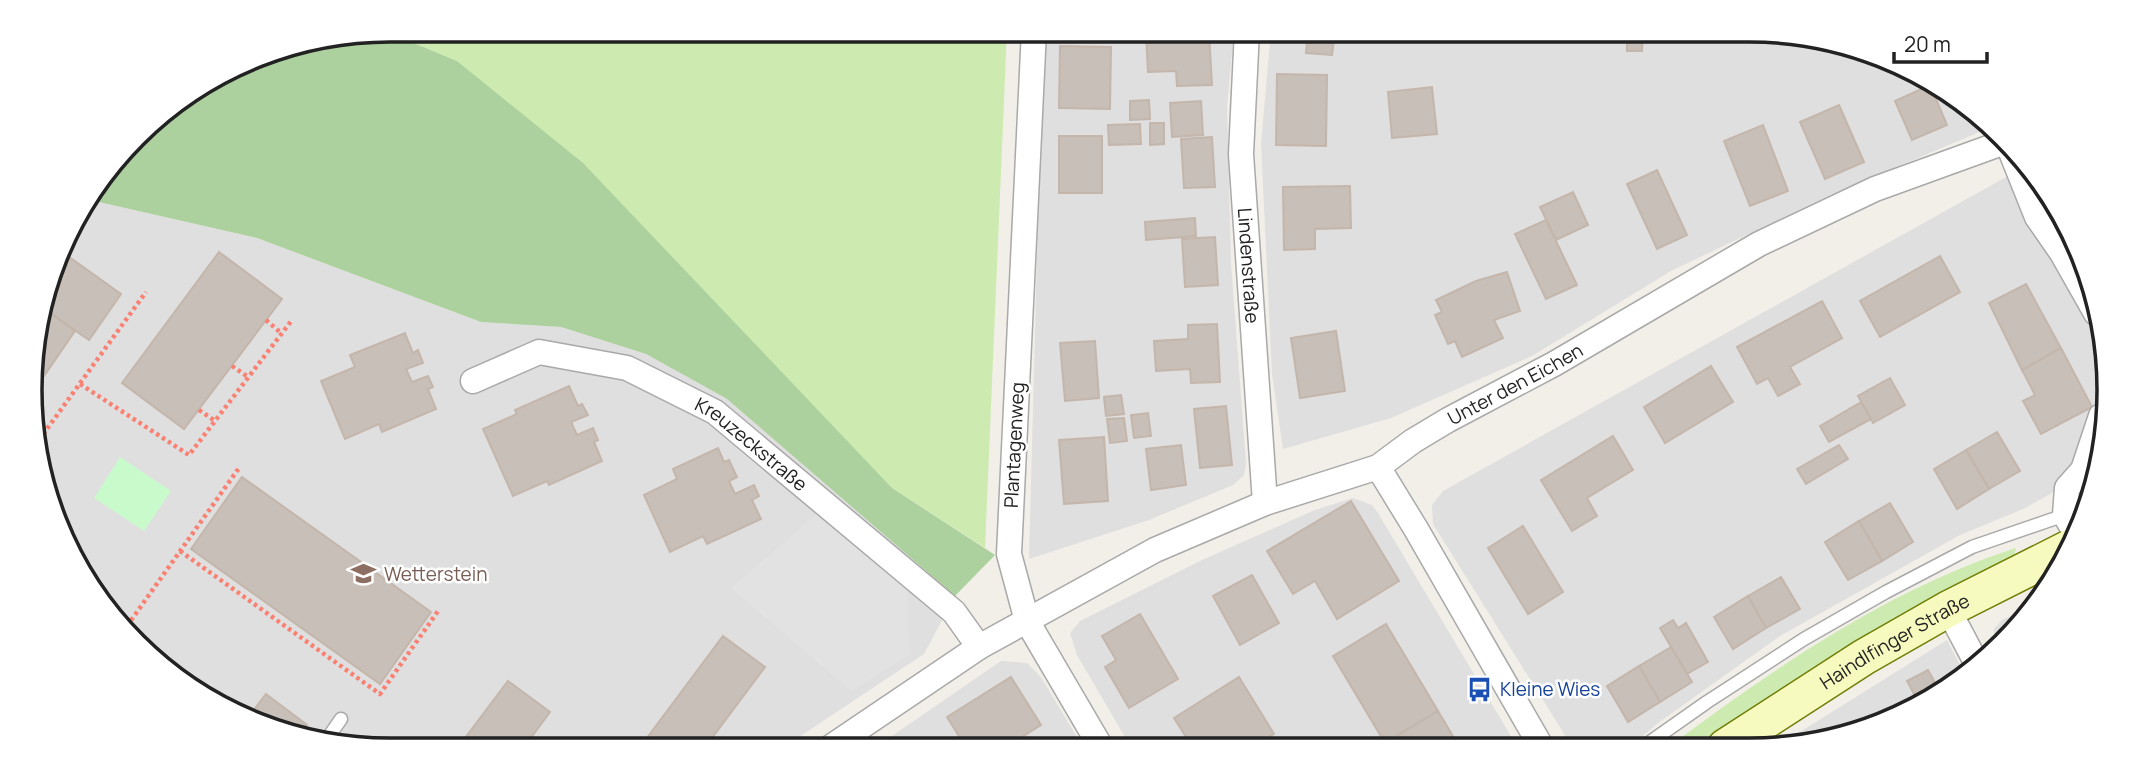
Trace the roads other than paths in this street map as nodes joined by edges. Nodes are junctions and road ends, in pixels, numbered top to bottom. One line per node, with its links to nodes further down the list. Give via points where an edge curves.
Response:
1 (1033, 42): 14 (street, Plantagenweg, via 1009,554)
2 (1246, 42): 9 (street, Lindenstraße, via 1241,154)
3 (1996, 145): 7 (street, Unter den Eichen, via 1875,189 1759,244 1413,440)
4 (2018, 170): 5 (street, via 2037,217)
5 (2082, 288)
6 (473, 381): 15 (street, Kreuzeckstraße, via 539,352 626,368 715,412 954,612)
7 (1378, 467): 9 (street, Unter den Eichen); 21 (street)
8 (2087, 469): 10 (street, via 2067,488)
9 (1265, 503): 14 (street, Unter den Eichen, via 1155,550)
10 (2070, 526)
11 (2066, 533): 22 (lane, via 1972,547 1804,639)
12 (2065, 535): 13 (street, Haindlfinger Straße)
13 (1948, 609): 16 (street); 23 (street, Haindlfinger Straße)
14 (1027, 621): 15 (street); 20 (street, Plantagenweg)
15 (979, 647): 19 (street)
16 (1973, 656)
17 (341, 719): 18 (lane)
18 (332, 733)
19 (844, 738)
20 (1096, 738)
21 (1536, 738)
22 (1656, 738)
23 (1739, 738)

